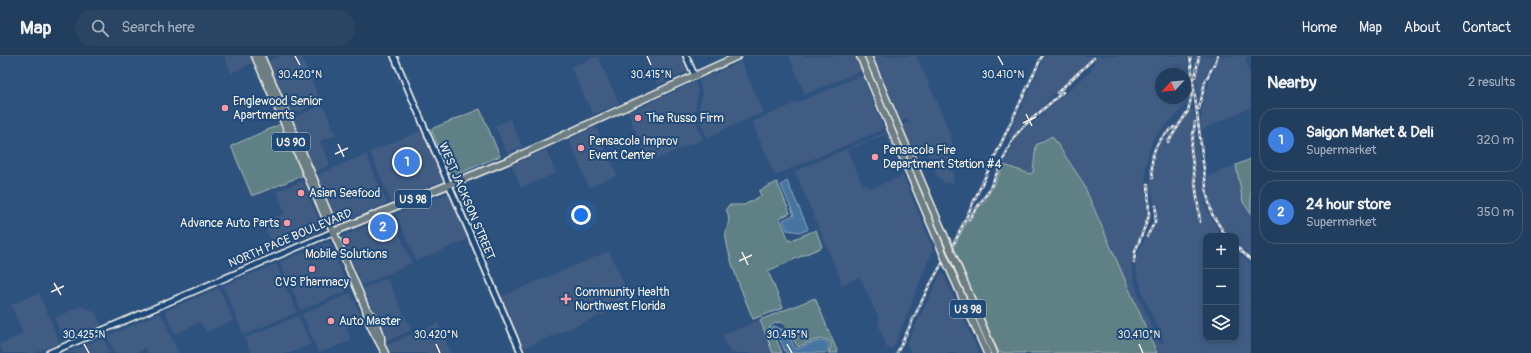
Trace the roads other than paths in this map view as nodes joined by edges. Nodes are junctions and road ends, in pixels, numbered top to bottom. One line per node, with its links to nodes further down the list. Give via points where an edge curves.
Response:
1 (255, 56): 10 (main road, US 90)
2 (261, 56): 10 (main road, US 90, via 332,222)
3 (394, 56): 9 (street, WEST JACKSON STREET)
4 (686, 56): 8 (street)
5 (738, 56): 8 (main road, NORTH PACE BOULEVARD / US 98)
6 (860, 56): 14 (main road, US 98, bridge)
7 (868, 56): 15 (main road, US 98, bridge)
8 (694, 74): 9 (main road, NORTH PACE BOULEVARD / US 98, via 623,109)
9 (449, 185): 10 (main road, NORTH PACE BOULEVARD / US 98); 13 (street, WEST JACKSON STREET)
10 (332, 229): 11 (main road, NORTH PACE BOULEVARD); 12 (main road, US 90, via 375,336)
11 (48, 353)
12 (385, 353)
13 (521, 353)
14 (987, 353)
15 (994, 353)

